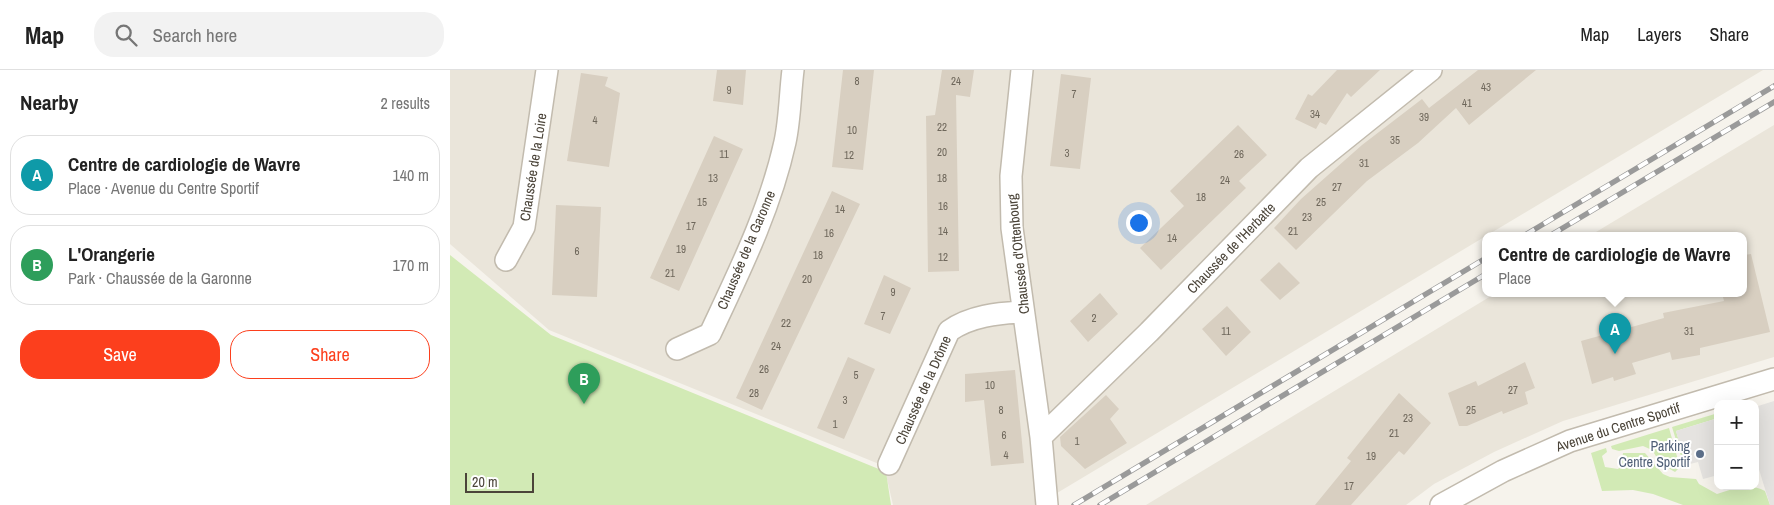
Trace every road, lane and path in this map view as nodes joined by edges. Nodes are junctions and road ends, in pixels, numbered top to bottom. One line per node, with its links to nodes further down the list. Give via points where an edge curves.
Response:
1 (547, 70): 5 (street, Chaussée de la Loire, via 524,227)
2 (793, 70): 7 (street, Chaussée de la Garonne, via 785,141 772,191 753,241 710,334)
3 (1022, 70): 6 (street, Chaussée d'Ottenbourg, via 1011,176 1012,228)
4 (1431, 70): 9 (street, Chaussée de l'Herbatte, via 1309,168 1149,332)
5 (506, 260)
6 (1023, 312): 9 (street, Chaussée d'Ottenbourg); 10 (street, Chaussée de la Drôme, via 998,313 958,325 949,331)
7 (677, 349)
8 (1774, 379): 12 (street, Avenue du Centre Sportif, via 1570,441 1503,470)
9 (1040, 437): 11 (street, Chaussée d'Ottenbourg)
10 (890, 464)
11 (1047, 505)
12 (1441, 505)

